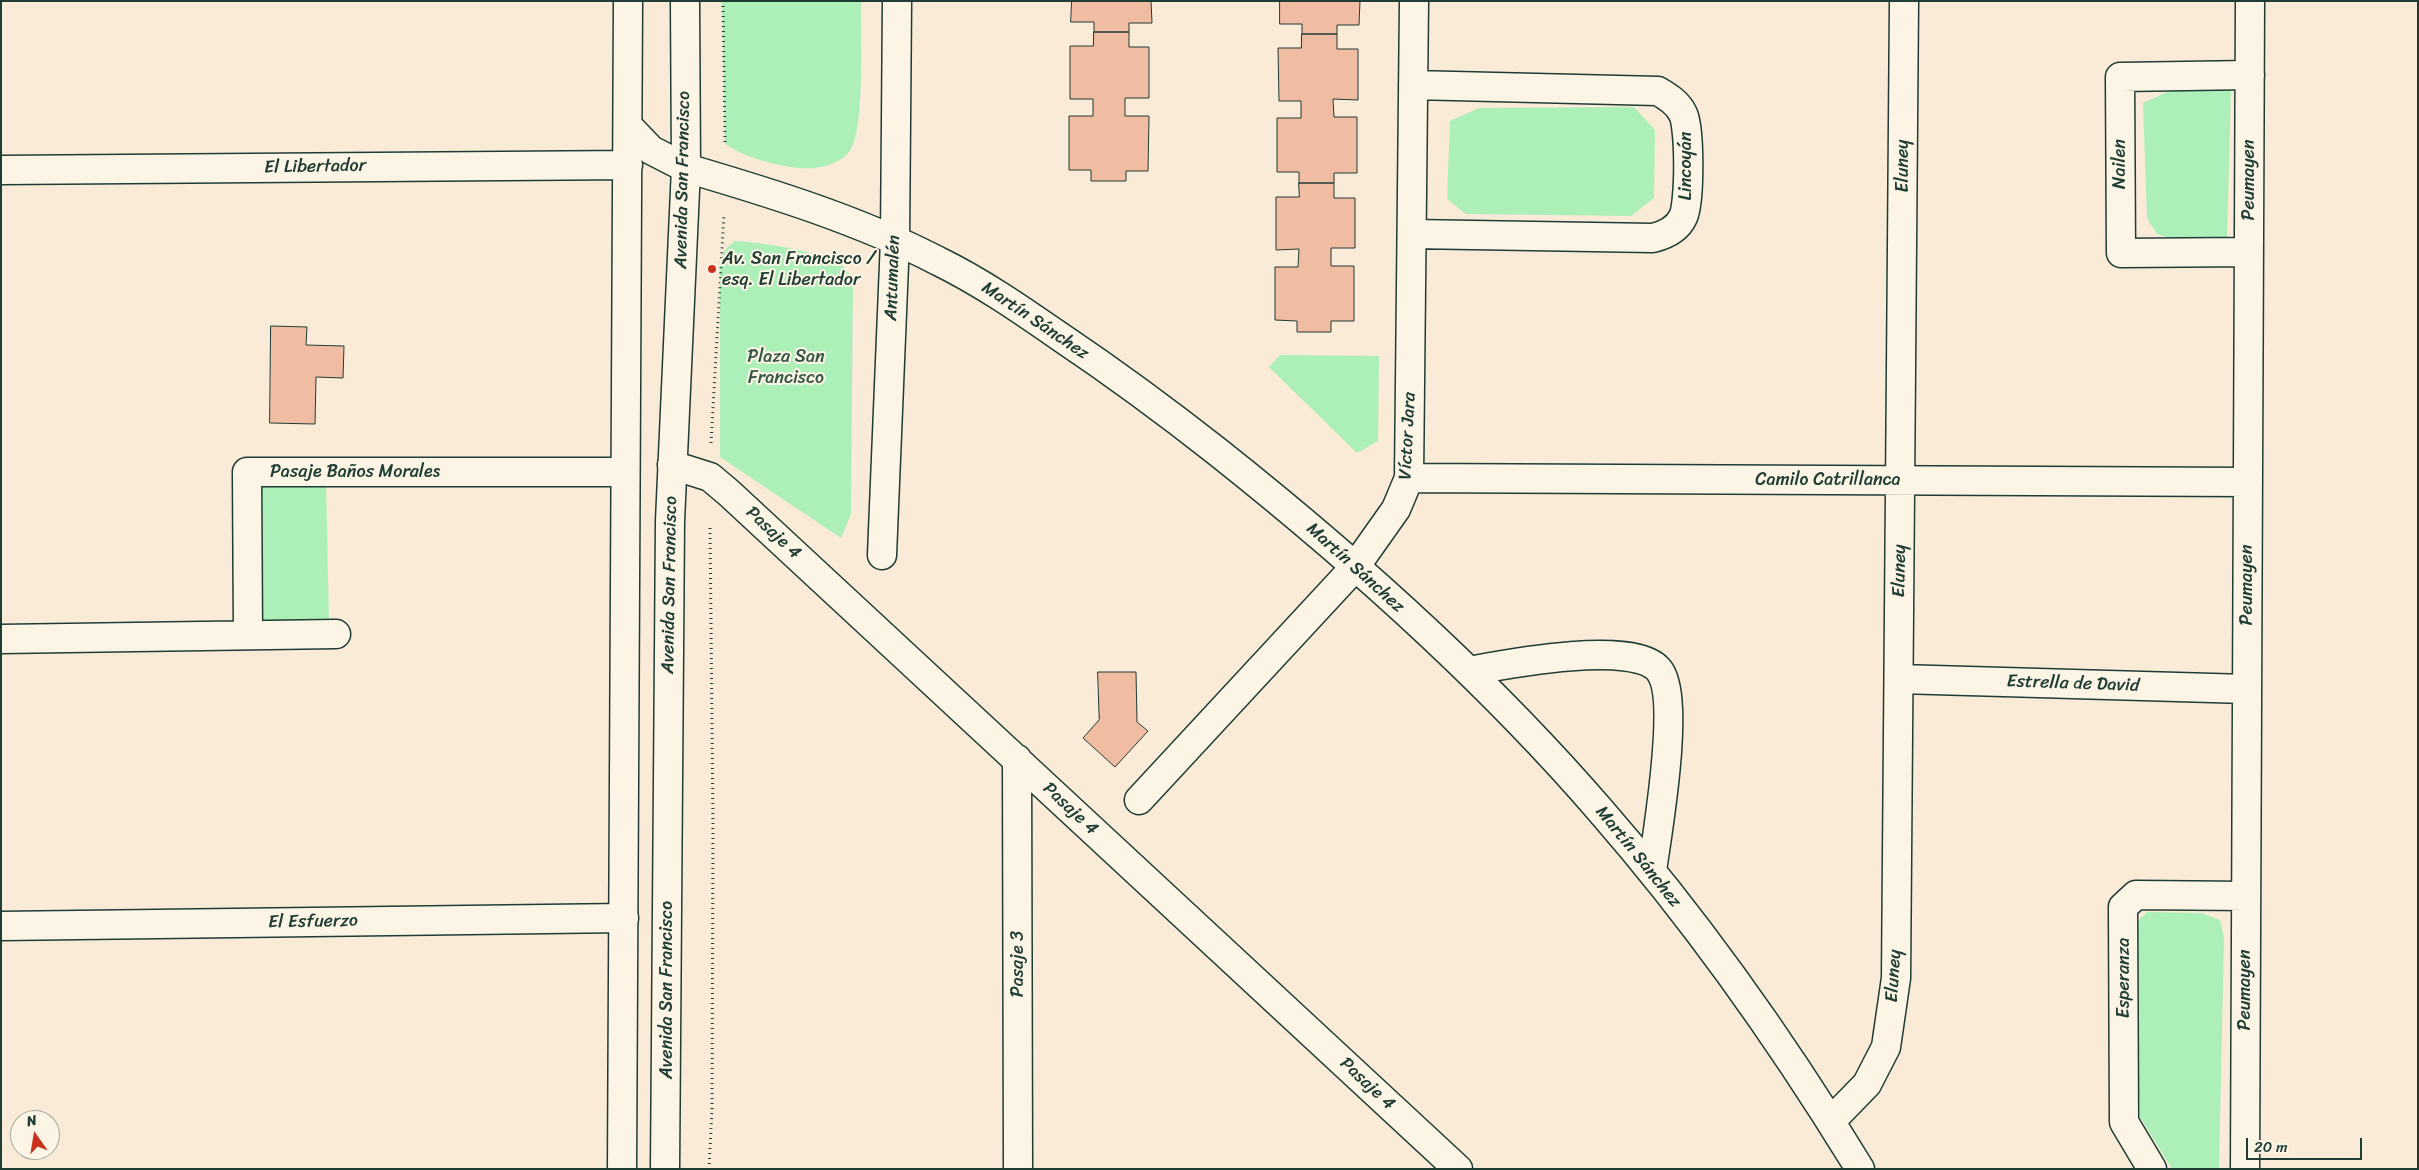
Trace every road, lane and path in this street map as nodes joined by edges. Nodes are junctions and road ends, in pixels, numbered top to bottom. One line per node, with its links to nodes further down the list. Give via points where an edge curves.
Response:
1 (628, 1): 10 (street)
2 (685, 1): 12 (street, Avenida San Francisco)
3 (723, 1): 14 (path)
4 (897, 1): 16 (street, Antumalén)
5 (1414, 1): 9 (street, Víctor Jara)
6 (1904, 1): 22 (street, Eluney)
7 (2250, 1): 8 (street, Peumayen)
8 (2250, 75): 17 (street, Peumayen); 17 (street, Nailen, via 2120,77 2121,253)
9 (1413, 85): 15 (street, Víctor Jara); 15 (street, Lincoyán, via 1658,91 1676,103 1687,127 1688,196 1683,217 1677,226 1666,235 1652,238)
10 (629, 127): 11 (street); 12 (street, Martín Sánchez, via 651,150)
11 (628, 165): 13 (street, El Libertador); 19 (street)
12 (686, 168): 14 (street, Martín Sánchez); 18 (street, Avenida San Francisco)
13 (1, 170)
14 (725, 180): 16 (street, Martín Sánchez); 20 (path)
15 (1412, 234): 21 (street, Víctor Jara)
16 (895, 240): 24 (street, Antumalén); 25 (street, Martín Sánchez, via 972,278 1125,382 1269,492)
17 (2248, 252): 23 (street, Peumayen)
18 (672, 466): 20 (street, Pasaje 4); 40 (street, Avenida San Francisco)
19 (626, 472): 27 (street, Pasaje Baños Morales, via 247,472); 36 (street)
20 (710, 477): 32 (street, Pasaje 4); 41 (path, via 713,825)
21 (1409, 478): 22 (street, Camilo Catrillanca); 25 (street, Víctor Jara, via 1396,509)
22 (1901, 480): 23 (street, Camilo Catrillanca); 30 (street, Eluney)
23 (2248, 482): 31 (street, Peumayen)
24 (882, 555)
25 (1355, 567): 29 (street, Martín Sánchez); 33 (street, Víctor Jara)
26 (336, 634): 27 (street)
27 (248, 635): 28 (street)
28 (1, 639)
29 (1469, 671): 34 (street, Martín Sánchez, via 1544,748); 34 (street, via 1516,662 1590,656 1636,657 1658,668 1668,694 1667,754)
30 (1899, 680): 31 (street, Estrella de David); 38 (street, Eluney, via 1896,993 1886,1047 1867,1084)
31 (2247, 689): 35 (street, Peumayen)
32 (1017, 759): 42 (street, Pasaje 3); 43 (street, Pasaje 4)
33 (1139, 800)
34 (1652, 871): 38 (street, Martín Sánchez, via 1714,953)
35 (2246, 896): 45 (street, Esperanza, via 2136,895 2123,906 2124,1122); 46 (street, Peumayen)
36 (624, 918): 37 (street, El Esfuerzo); 39 (street)
37 (1, 926)
38 (1831, 1121): 44 (street, Martín Sánchez)
39 (622, 1169)
40 (665, 1169)
41 (709, 1169)
42 (1018, 1169)
43 (1458, 1169)
44 (1860, 1169)
45 (2152, 1169)
46 (2245, 1169)

